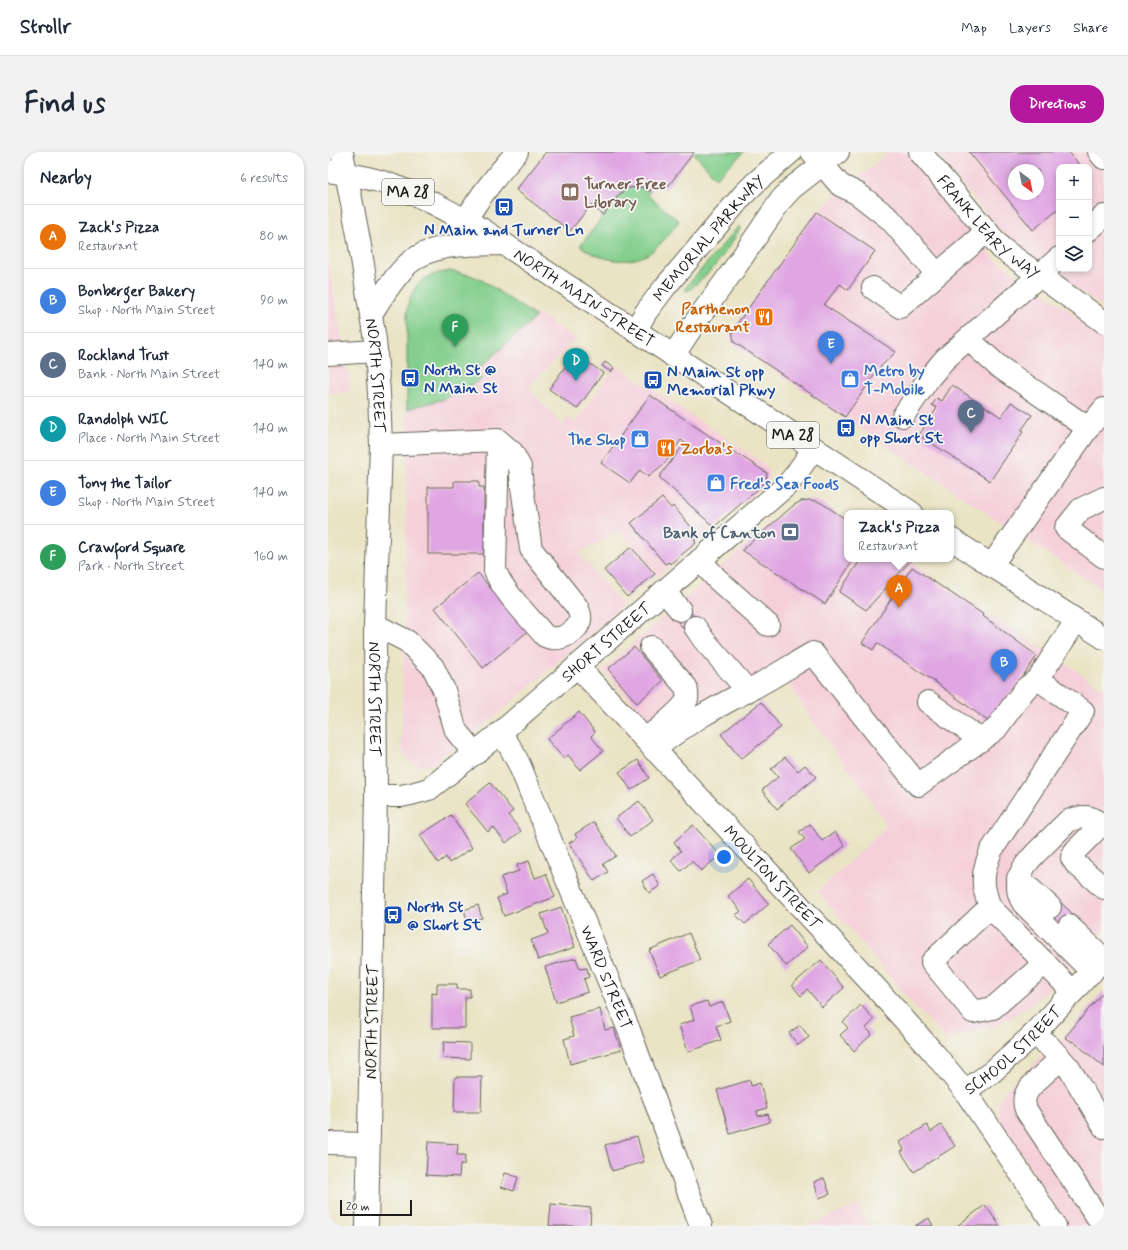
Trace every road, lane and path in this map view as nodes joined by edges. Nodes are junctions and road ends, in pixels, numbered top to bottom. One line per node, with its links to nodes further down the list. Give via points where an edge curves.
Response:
1 (342, 152): 8 (street, NORTH STREET)
2 (517, 152): 10 (street, via 488,185)
3 (791, 152): 20 (street, MEMORIAL PARKWAY, via 743,195 665,287)
4 (920, 152): 12 (street, FRANK LEARY WAY)
5 (1099, 152): 7 (street)
6 (824, 156): 15 (street, via 840,185 858,194 885,214); 24 (street, MEMORIAL PARKWAY, via 781,200)
7 (1104, 158)
8 (337, 172): 10 (street, NORTH MAIN STREET / MA 28, via 394,186); 18 (street, NORTH STREET, via 359,240)
9 (1104, 216): 11 (street)
10 (466, 220): 13 (street, NORTH MAIN STREET / MA 28)
11 (1092, 227)
12 (987, 231): 15 (street); 16 (street, FRANK LEARY WAY, via 1001,248)
13 (503, 244): 18 (street, via 447,247 417,258 408,264); 20 (street, NORTH MAIN STREET / MA 28)
14 (1056, 261): 16 (street)
15 (937, 274): 17 (street, via 900,306)
16 (1039, 276): 19 (street, FRANK LEARY WAY); 21 (street)
17 (873, 288)
18 (370, 314): 22 (street, NORTH STREET)
19 (1104, 322)
20 (635, 331): 24 (street, NORTH MAIN STREET / MA 28)
21 (969, 338): 26 (street, via 937,368); 27 (street, via 998,366)
22 (376, 351): 23 (street); 29 (street, NORTH STREET)
23 (328, 354)
24 (673, 356): 30 (street, NORTH MAIN STREET / MA 28)
25 (1104, 409): 27 (street)
26 (903, 416)
27 (1088, 428): 36 (street)
28 (498, 440): 28 (street, via 512,452 520,467 531,549 577,607 580,615 574,630 560,638 545,636 497,577 495,570); 29 (street)
29 (381, 445): 40 (street, NORTH STREET)
30 (814, 448): 32 (street, NORTH MAIN STREET / MA 28); 35 (street, SHORT STREET, via 787,485)
31 (1104, 498): 34 (street, via 1080,509 1066,528)
32 (907, 510)
33 (954, 541): 36 (street)
34 (1104, 557)
35 (700, 560): 37 (street, SHORT STREET); 41 (street)
36 (991, 566): 39 (street)
37 (664, 591): 38 (street); 45 (street, SHORT STREET)
38 (680, 610)
39 (1076, 621): 43 (street); 46 (street)
40 (375, 625): 52 (street, via 407,641 432,667 444,690 456,730); 53 (street, NORTH STREET)
41 (768, 625)
42 (695, 627): 47 (street)
43 (1104, 638)
44 (651, 647): 51 (street, via 686,687 688,698)
45 (577, 666): 49 (street, SHORT STREET); 51 (street, MOULTON STREET)
46 (1038, 679): 50 (street, via 1025,689 996,729); 57 (street, via 1083,711 991,851 983,880 984,893)
47 (748, 690): 50 (street, via 813,653 918,785); 51 (street, via 668,738)
48 (928, 702): 50 (street)
49 (500, 734): 52 (street, SHORT STREET); 71 (street, WARD STREET, via 519,764 621,1009)
50 (981, 740)
51 (649, 745): 65 (street, MOULTON STREET, via 876,988)
52 (475, 754): 53 (street, SHORT STREET, via 429,789 411,794)
53 (376, 796): 68 (street, NORTH STREET)
54 (1103, 825): 55 (street, via 1086,816 1068,821 1029,858); 56 (street, via 1076,850 1072,858)
55 (1018, 878): 58 (street); 61 (street, via 1017,888 1023,903)
56 (1104, 888)
57 (990, 907): 60 (street); 60 (street, via 932,962 973,1012 993,1008)
58 (1050, 907)
59 (1069, 926): 61 (street)
60 (1045, 963): 62 (street)
61 (1100, 963): 62 (street, SCHOOL STREET)
62 (1073, 992): 63 (street, SCHOOL STREET)
63 (1034, 1034): 64 (street); 65 (street, SCHOOL STREET, via 997,1068)
64 (1061, 1059): 66 (street); 69 (street, via 1029,1089 1025,1096 1025,1106)
65 (965, 1091): 72 (street, SCHOOL STREET)
66 (1104, 1127)
67 (328, 1143): 68 (street)
68 (368, 1144): 70 (street, NORTH STREET)
69 (1099, 1222)
70 (368, 1226)
71 (701, 1226)
72 (1055, 1226)

